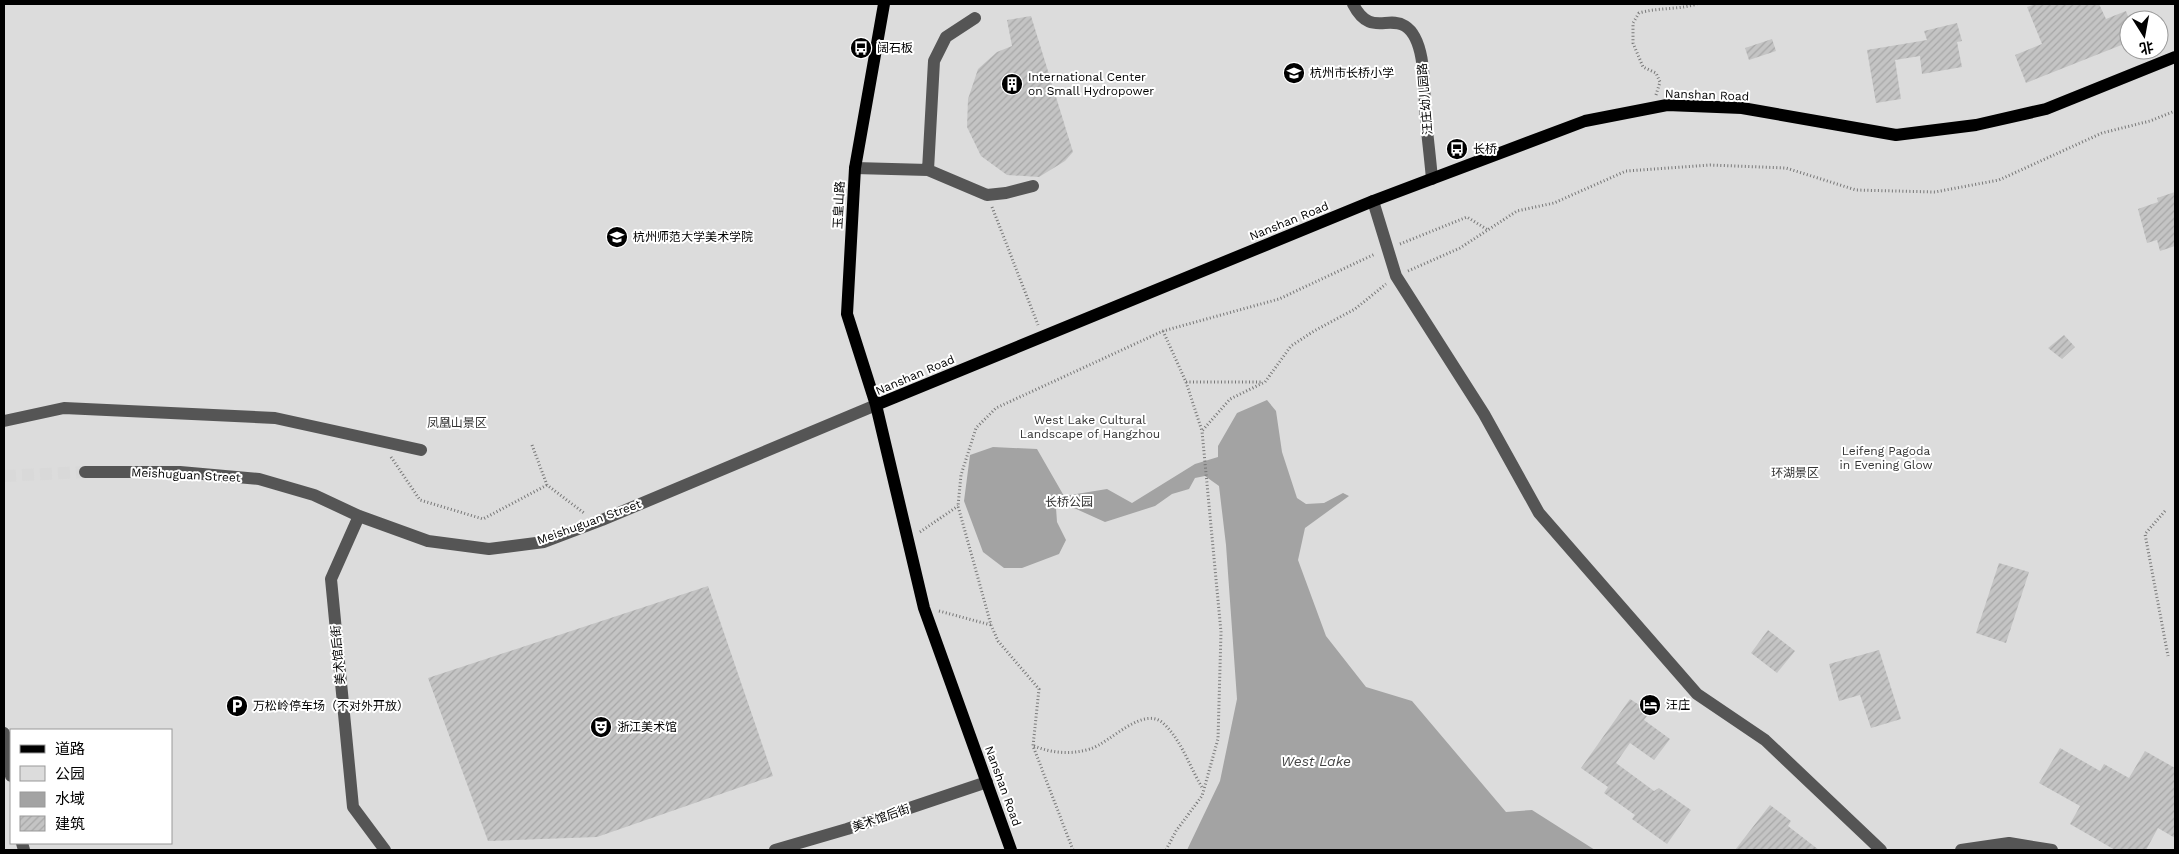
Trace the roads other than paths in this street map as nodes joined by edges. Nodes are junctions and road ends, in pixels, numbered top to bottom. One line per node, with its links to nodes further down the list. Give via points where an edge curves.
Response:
1 (884, 4): 5 (main road, 玉皇山路)
2 (1352, 4): 7 (street, 汪庄幼儿园路, via 1366,20 1405,26 1415,38 1424,74)
3 (975, 18): 6 (street, via 946,38 934,61)
4 (2175, 57): 7 (main road, Nanshan Road, via 2046,109 1976,125 1896,135 1742,108 1667,105 1586,121)
5 (855, 168): 6 (street); 10 (main road, 玉皇山路, via 847,314)
6 (928, 170): 8 (street, via 987,195)
7 (1432, 179): 9 (main road, Nanshan Road)
8 (1033, 186)
9 (1373, 201): 10 (main road, Nanshan Road); 21 (street, via 1396,276 1484,414 1539,513 1697,694 1765,740)
10 (876, 405): 14 (street, Meishuguan Street, via 544,542 490,549 428,541); 17 (main road, Nanshan Road, via 924,608)
11 (4, 421): 12 (street, via 64,408 275,418)
12 (421, 450)
13 (85, 472): 14 (street, Meishuguan Street, via 180,472 259,478 314,494)
14 (359, 516): 18 (street, 美术馆后街, via 331,579 353,807)
15 (4, 733): 16 (street)
16 (10, 770)
17 (987, 782): 19 (street, 美术馆后街); 20 (main road, Nanshan Road)
18 (385, 850)
19 (775, 850)
20 (1011, 850)
21 (1881, 850)
22 (1961, 850): 23 (street, via 2009,843)
23 (2052, 850)

